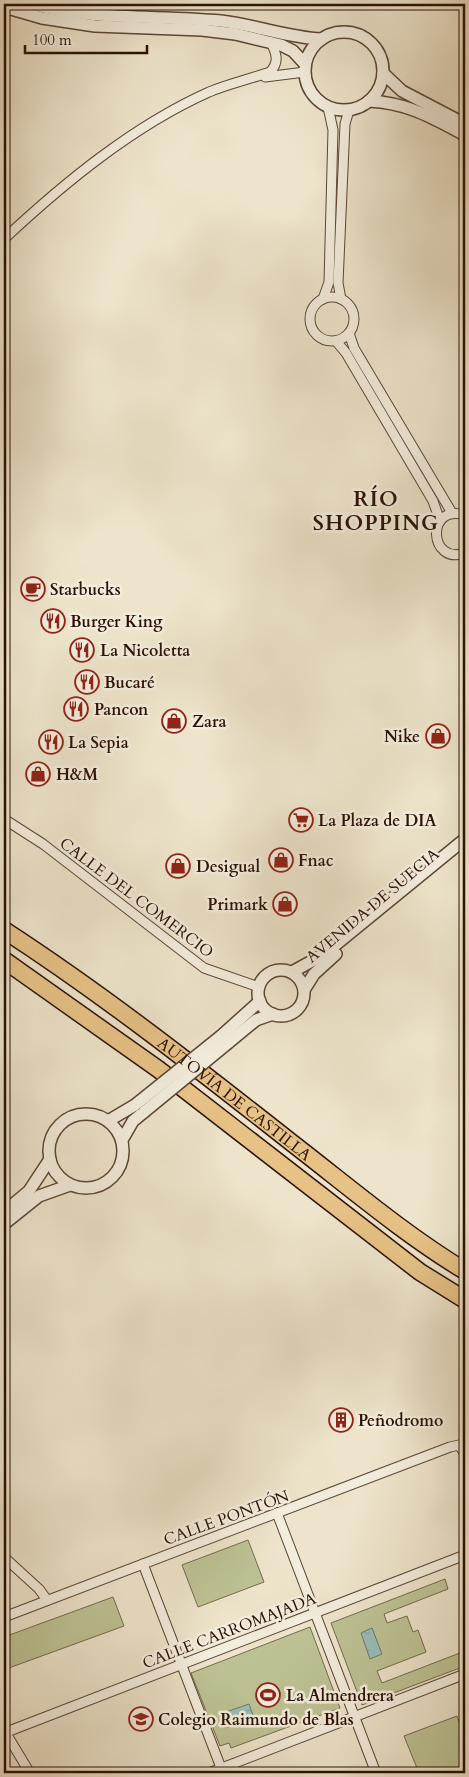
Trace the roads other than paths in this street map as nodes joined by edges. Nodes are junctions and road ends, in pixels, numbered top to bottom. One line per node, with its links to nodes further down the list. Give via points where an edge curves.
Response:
1 (32, 4): 3 (street, via 99,15 237,23 300,38)
2 (4, 7): 4 (street, via 71,23 202,30)
3 (322, 38): 5 (street, via 311,49); 6 (street, via 335,33 363,37 374,46 381,59)
4 (271, 42): 5 (street, via 293,51); 7 (street, via 276,66 270,72)
5 (305, 68): 7 (street); 9 (street, via 307,86 316,99)
6 (382, 73): 8 (street, via 381,84); 11 (street, via 402,91)
7 (252, 78): 13 (street, via 210,92 129,138)
8 (369, 101): 10 (street); 12 (street, via 393,102 409,107)
9 (328, 107): 10 (street); 14 (street, via 333,140 329,282)
10 (349, 110): 15 (street, via 345,124 338,283)
11 (465, 124)
12 (465, 135)
13 (4, 238)
14 (323, 299): 15 (street); 17 (street, via 311,312 312,330 326,341)
15 (341, 299): 16 (street, via 352,310 354,318)
16 (349, 333): 17 (street); 18 (street, via 354,348)
17 (336, 341): 20 (street, via 428,493)
18 (452, 513): 19 (street); 20 (street)
19 (465, 515)
20 (440, 521): 21 (street, via 436,531 438,545 448,553)
21 (464, 556)
22 (4, 819): 31 (street, CALLE DEL COMERCIO, via 43,844 204,968)
23 (465, 839): 30 (street, AVENIDA DE SUECIA, via 323,955)
24 (465, 849): 32 (street, AVENIDA DE SUECIA, via 327,961)
25 (4, 922): 27 (highway)
26 (4, 930): 27 (highway, AUTOVÍA DE CASTILLA)
27 (47, 958): 44 (highway, AUTOVÍA DE CASTILLA, via 175,1051 401,1228)
28 (4, 960): 36 (highway, AUTOVÍA DE CASTILLA)
29 (4, 970): 36 (highway)
30 (292, 972): 31 (street, via 272,972); 32 (street)
31 (259, 987): 33 (street)
32 (304, 990): 34 (street, via 304,998 296,1011 289,1015)
33 (260, 1001): 34 (street); 35 (street)
34 (273, 1014): 35 (street, via 256,1020)
35 (225, 1039): 37 (street, bridge)
36 (158, 1068): 45 (highway, AUTOVÍA DE CASTILLA, via 390,1250)
37 (139, 1108): 38 (street); 39 (street)
38 (108, 1121): 39 (street); 40 (street, via 90,1114 70,1118 51,1139)
39 (122, 1140): 41 (street, via 122,1162 111,1180 92,1188)
40 (50, 1159): 41 (street, via 54,1170); 42 (street, via 29,1191)
41 (70, 1185): 43 (street, via 39,1196)
42 (4, 1212)
43 (4, 1224)
44 (465, 1271)
45 (465, 1300)
46 (465, 1454): 47 (street, CALLE PONTÓN, via 459,1445)
47 (277, 1514): 50 (street, CALLE PONTÓN); 52 (street)
48 (465, 1556): 52 (street, CALLE CARROMAJADA)
49 (4, 1557): 51 (street)
50 (143, 1564): 51 (street, CALLE PONTÓN); 54 (street)
51 (47, 1600): 53 (street, CALLE PONTÓN)
52 (316, 1613): 54 (street, CALLE CARROMAJADA); 56 (street)
53 (4, 1617)
54 (182, 1664): 57 (street, CALLE CARROMAJADA); 58 (street)
55 (465, 1674): 56 (street)
56 (355, 1718): 58 (street); 61 (street)
57 (4, 1731): 59 (street)
58 (222, 1771): 60 (street)
59 (30, 1773)
60 (209, 1773)
61 (376, 1773)

